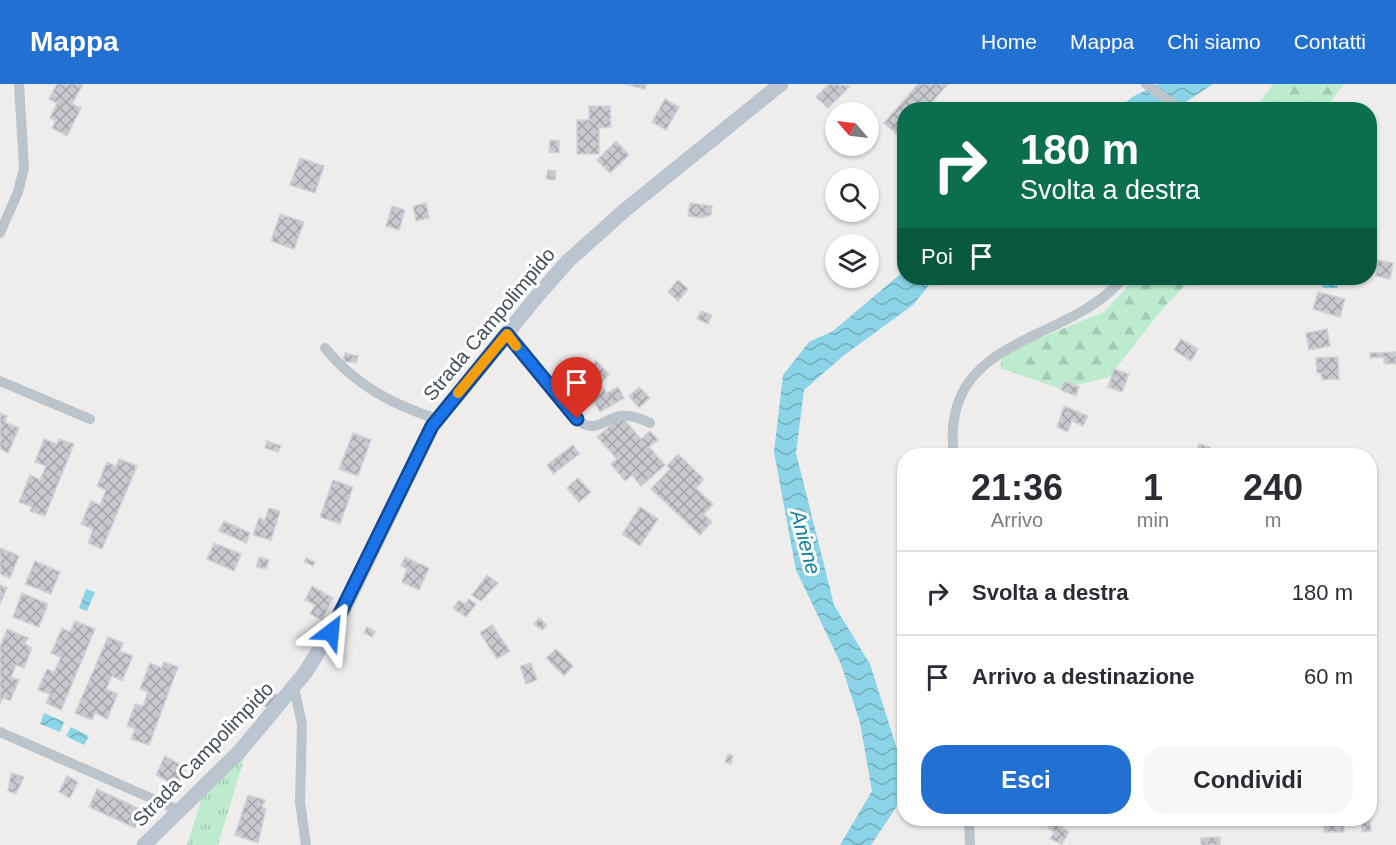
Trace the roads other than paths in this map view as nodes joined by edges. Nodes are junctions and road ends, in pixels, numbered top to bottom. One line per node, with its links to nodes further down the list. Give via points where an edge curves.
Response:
1 (19, 84): 5 (street, via 24,168)
2 (781, 84): 7 (street, Strada Campolimpido, via 579,251 552,277)
3 (1146, 84): 4 (street)
4 (1170, 102)
5 (0, 233)
6 (1116, 285): 13 (street, via 1094,306 1027,337 981,367 959,406)
7 (507, 334): 11 (street, Strada Campolimpido); 12 (street, via 583,424 595,427 624,414)
8 (325, 348): 11 (street, via 347,373 369,389 400,406)
9 (0, 381): 10 (street)
10 (90, 419)
11 (437, 419): 14 (street, Strada Campolimpido, via 344,609)
12 (650, 423)
13 (954, 448)
14 (294, 688): 16 (street, Strada Campolimpido, via 239,752); 19 (street, via 302,724 300,802)
15 (0, 732): 16 (street)
16 (178, 810): 18 (street, Strada Campolimpido)
17 (969, 826): 20 (street)
18 (144, 845)
19 (306, 845)
20 (970, 845)

